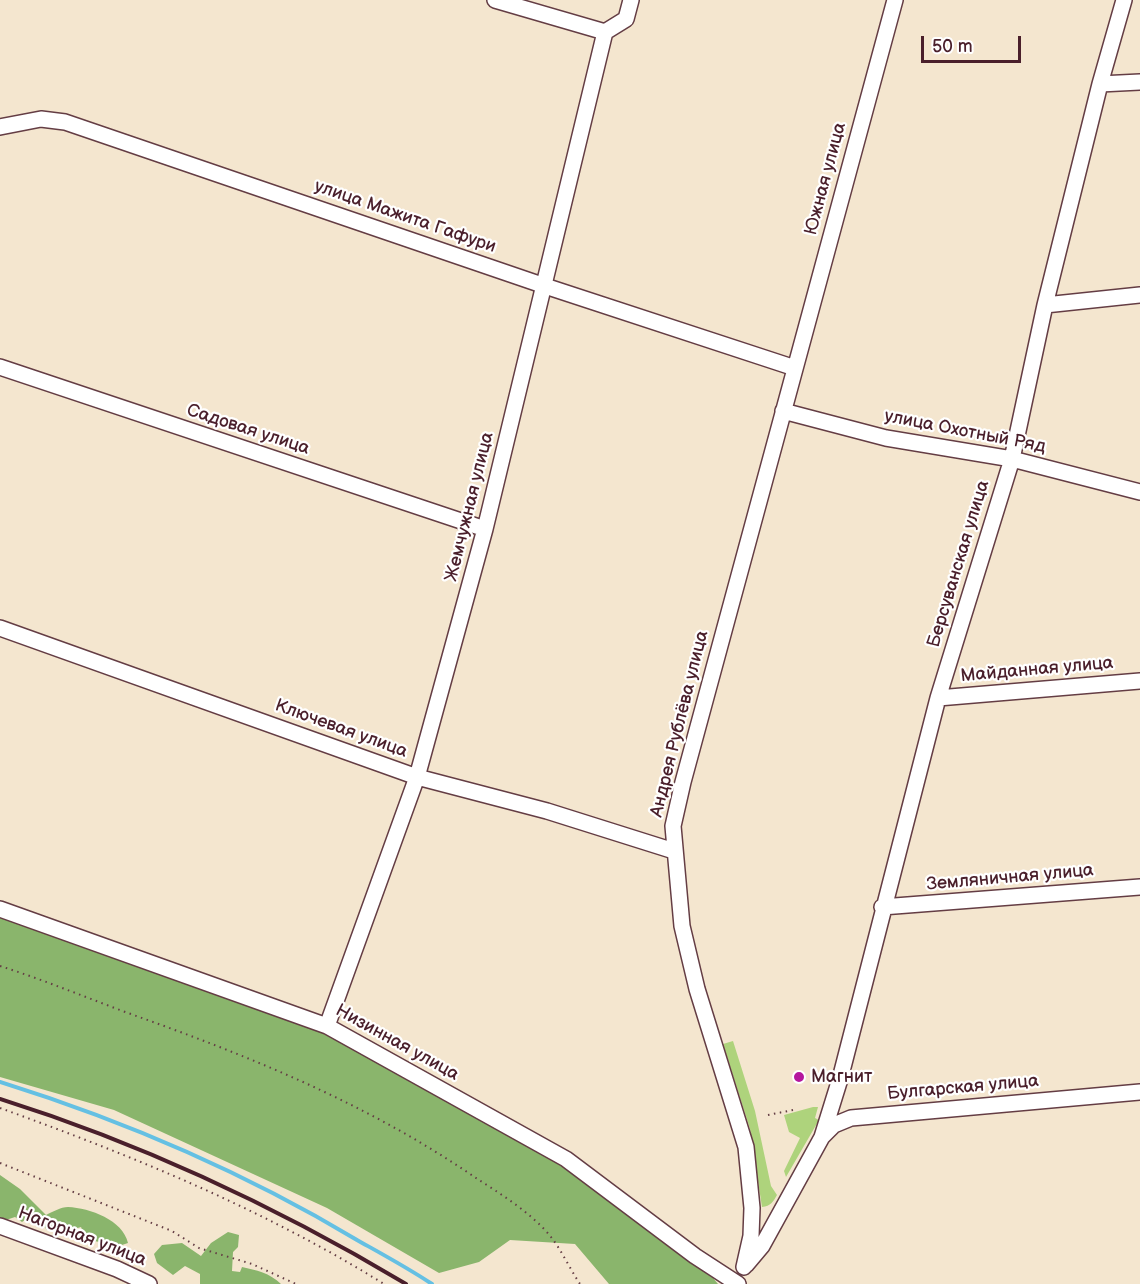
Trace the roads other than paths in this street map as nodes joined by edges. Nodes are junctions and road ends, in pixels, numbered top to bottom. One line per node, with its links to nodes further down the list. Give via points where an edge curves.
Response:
1 (495, 0): 5 (street)
2 (631, 0): 5 (street, via 626,19)
3 (895, 0): 13 (street, Южная улица)
4 (1124, 0): 7 (street, Берсуванская улица)
5 (605, 32): 9 (street, Жемчужная улица)
6 (1140, 82): 7 (street)
7 (1100, 84): 11 (street, Берсуванская улица)
8 (0, 126): 9 (street, улица Мажита Гафури, via 41,119 65,122)
9 (545, 286): 13 (street, улица Мажита Гафури); 17 (street, Жемчужная улица)
10 (1140, 295): 11 (street)
11 (1045, 305): 15 (street, Берсуванская улица)
12 (0, 367): 17 (street, Садовая улица)
13 (795, 368): 14 (street, Андрея Рублёва улица)
14 (783, 411): 15 (street, улица Охотный Ряд, via 886,438); 22 (street, Андрея Рублёва улица, via 683,782 673,826)
15 (1012, 459): 16 (street, улица Охотный Ряд); 20 (street, Берсуванская улица)
16 (1140, 492)
17 (485, 529): 21 (street, Жемчужная улица)
18 (0, 628): 21 (street, Ключевая улица)
19 (1140, 681): 20 (street, Майданная улица)
20 (938, 698): 24 (street, Берсуванская улица)
21 (417, 777): 22 (street, Ключевая улица, via 547,811); 26 (street, Жемчужная улица)
22 (674, 851): 30 (street, Андрея Рублёва улица, via 682,926 697,989 746,1147 752,1208)
23 (1140, 887): 24 (street, Земляничная улица)
24 (882, 907): 28 (street, Берсуванская улица, via 866,981)
25 (0, 909): 26 (street, Низинная улица)
26 (327, 1026): 32 (street, Низинная улица, via 566,1159)
27 (1140, 1092): 28 (street, Булгарская улица, via 851,1118 834,1125)
28 (822, 1137): 30 (street, Булгарская улица, via 762,1246)
29 (0, 1227): 31 (street, Нагорная улица)
30 (744, 1268): 32 (street, Булгарская улица)
31 (149, 1284)
32 (738, 1284)

